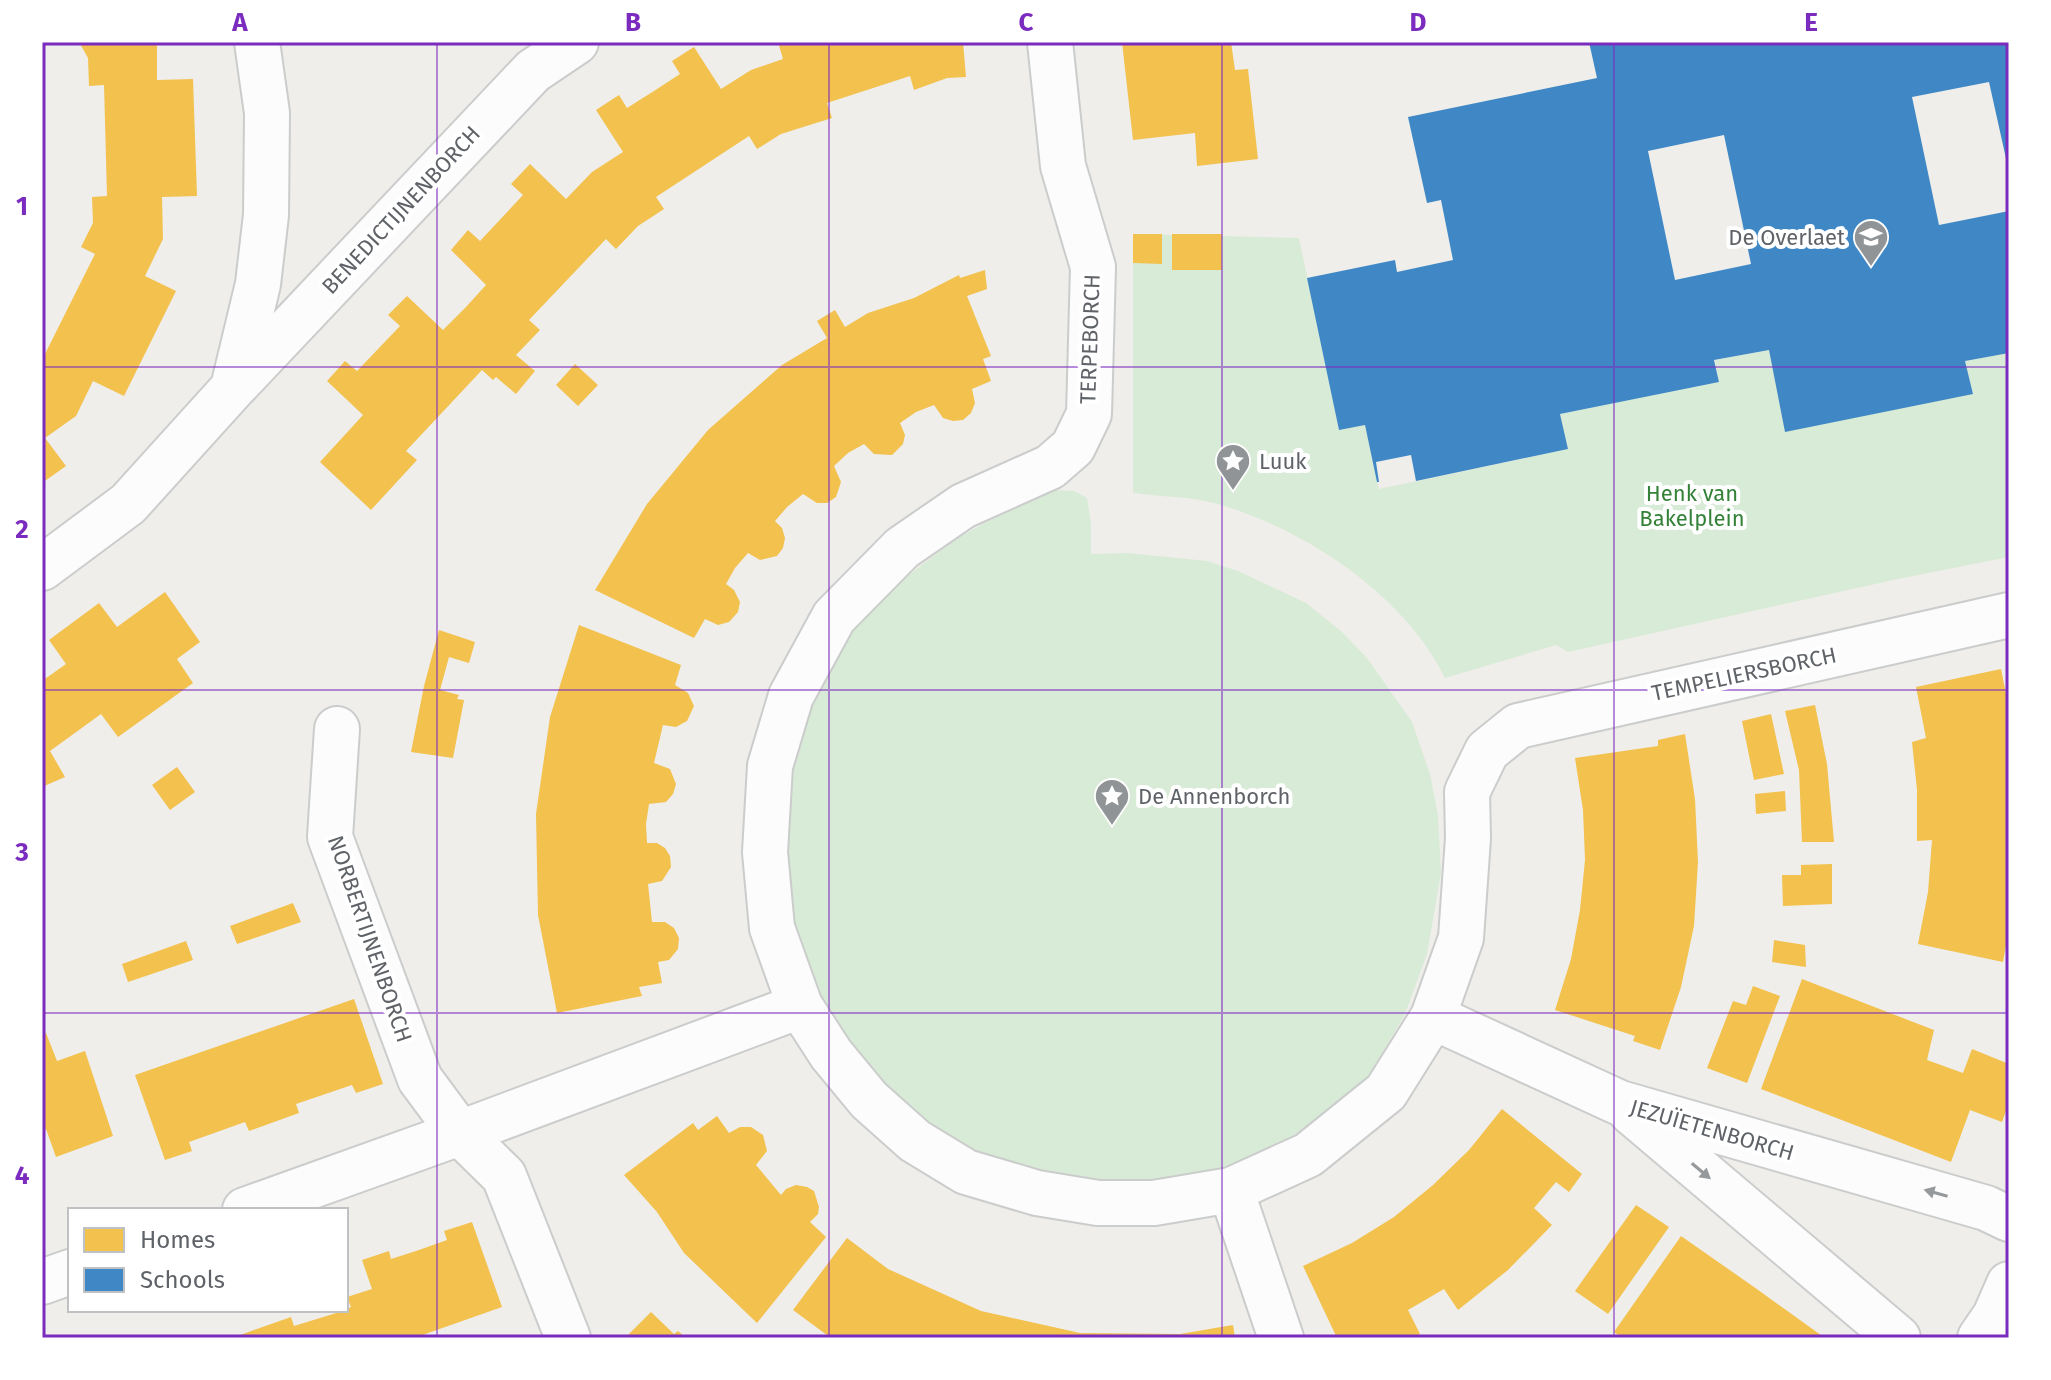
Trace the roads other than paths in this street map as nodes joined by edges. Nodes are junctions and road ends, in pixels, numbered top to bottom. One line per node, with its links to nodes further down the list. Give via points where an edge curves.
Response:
1 (257, 42): 4 (street, BENEDICTIJNENBORCH, via 267,113 266,215 258,284)
2 (576, 42): 4 (street, BENEDICTIJNENBORCH, via 533,71)
3 (1050, 42): 8 (street, TERPEBORCH, via 1063,166 1093,267 1089,410 1073,447 1050,467 963,506 902,548 834,617 791,696 770,766 765,852 772,928)
4 (233, 388): 5 (street, BENEDICTIJNENBORCH, via 128,504)
5 (42, 568)
6 (2009, 615): 9 (street, TEMPELIERSBORCH, via 1518,726 1487,751 1467,792 1461,938)
7 (337, 729): 11 (street, NORBERTIJNENBORCH, via 330,837 420,1079)
8 (800, 1006): 11 (street); 12 (street, via 869,1100 915,1141 966,1172 1037,1193 1098,1203 1154,1203)
9 (1433, 1017): 10 (street); 12 (street, via 1386,1092 1308,1155)
10 (1620, 1103): 14 (street, JEZUÏETENBORCH, one-way to 10); 20 (street, JEZUÏETENBORCH, one-way to 20)
11 (460, 1133): 13 (street); 18 (street, NORBERTIJNENBORCH, via 504,1176)
12 (1231, 1190): 19 (street)
13 (251, 1208)
14 (2009, 1219)
15 (68, 1273): 16 (street)
16 (42, 1282)
17 (2009, 1284): 21 (street)
18 (568, 1338)
19 (1281, 1338)
20 (1898, 1338)
21 (1980, 1338)

